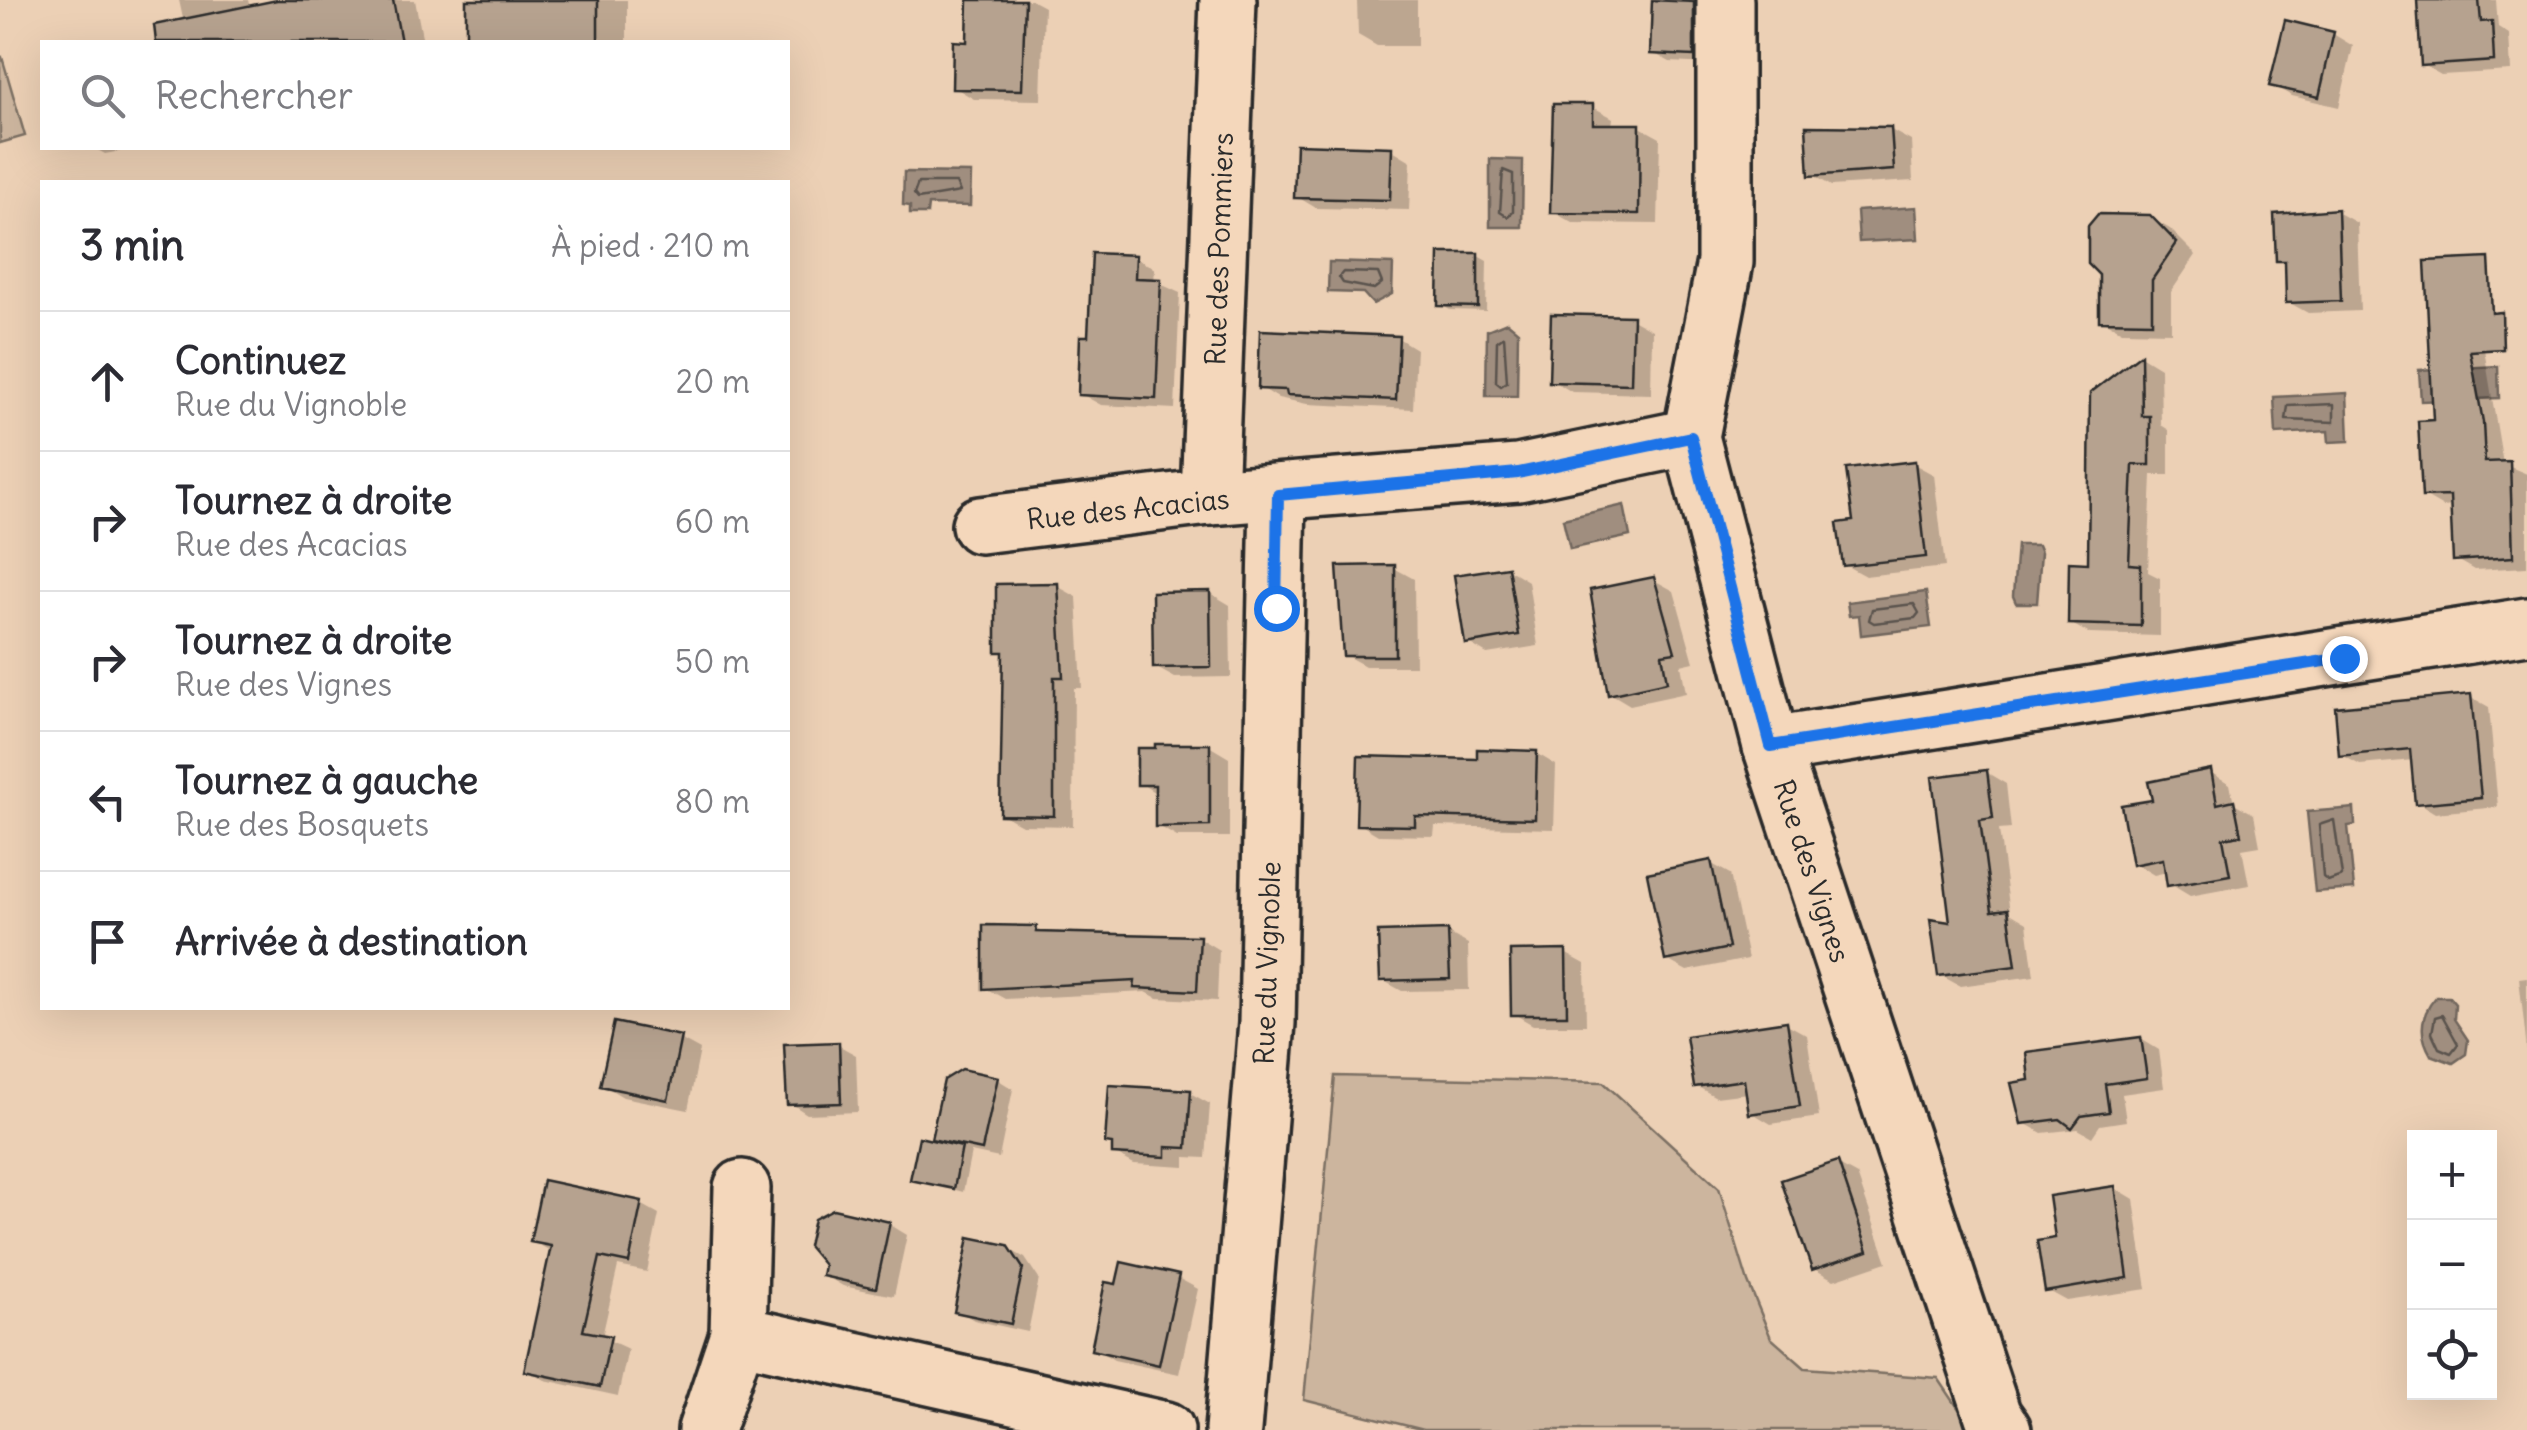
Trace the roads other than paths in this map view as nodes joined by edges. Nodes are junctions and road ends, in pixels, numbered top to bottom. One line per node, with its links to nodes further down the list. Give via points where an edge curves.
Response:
1 (1228, 0): 5 (street, Rue des Pommiers)
2 (1724, 0): 3 (street, Rue des Vignes, via 1725,262)
3 (1691, 437): 4 (street, Rue des Acacias, via 1518,473); 8 (street, Rue des Vignes)
4 (1278, 495): 5 (street, Rue des Acacias); 13 (street, Rue du Vignoble, via 1267,1023)
5 (1210, 498): 6 (street, Rue des Acacias)
6 (980, 525)
7 (2527, 626): 8 (street)
8 (1771, 746): 14 (street, Rue des Vignes)
9 (742, 1188): 10 (street)
10 (738, 1334): 11 (street); 12 (street)
11 (706, 1430)
12 (1166, 1430)
13 (1233, 1430)
14 (2003, 1430)

